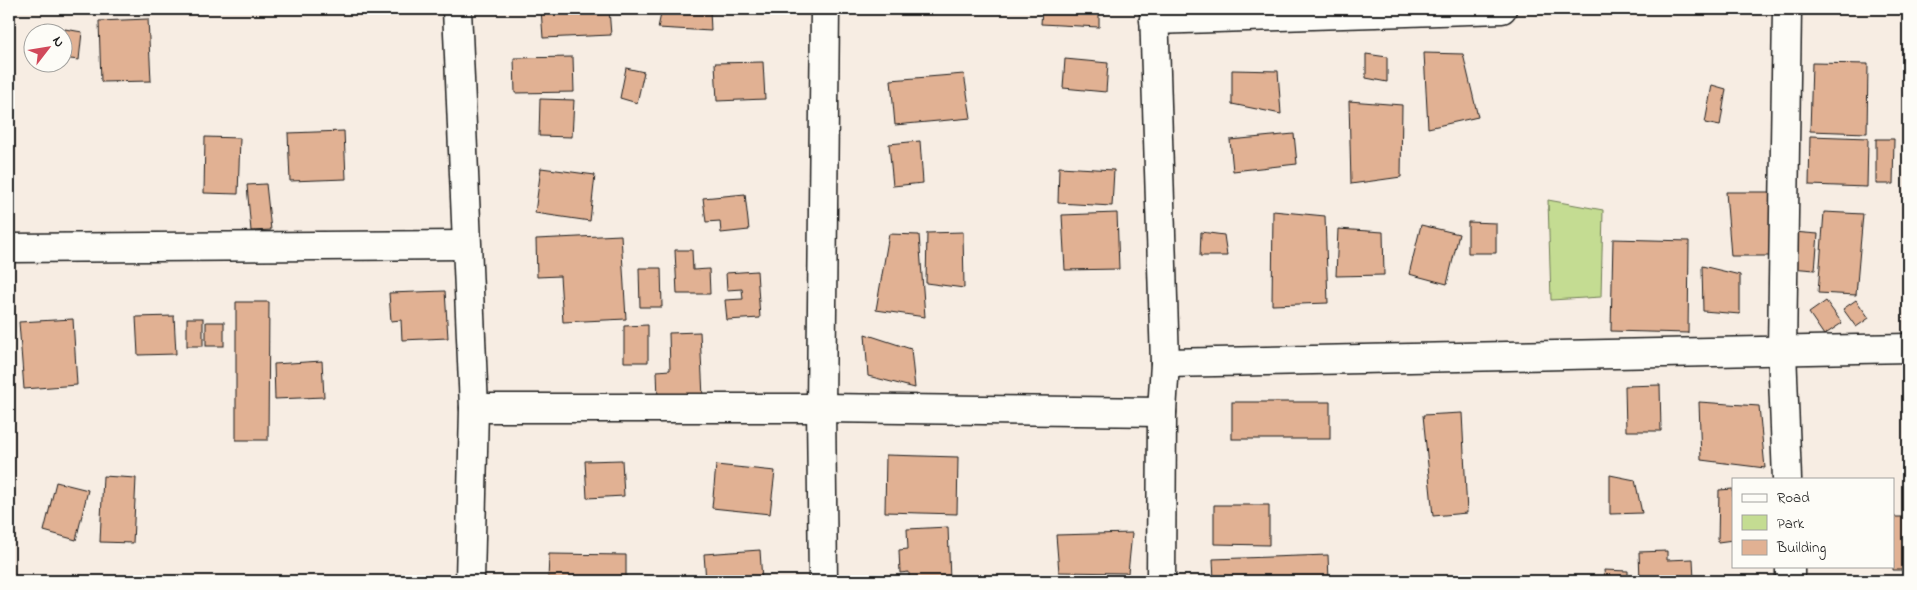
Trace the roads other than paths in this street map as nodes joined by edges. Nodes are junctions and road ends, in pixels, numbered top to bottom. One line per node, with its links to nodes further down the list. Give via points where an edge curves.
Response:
1 (457, 9): 6 (street)
2 (825, 9): 12 (street)
3 (1502, 9): 5 (street)
4 (1787, 9): 9 (street)
5 (1154, 14): 10 (street)
6 (466, 244): 7 (street); 11 (street)
7 (9, 248)
8 (1908, 348): 9 (street)
9 (1782, 351): 10 (street); 14 (street)
10 (1164, 363): 13 (street)
11 (474, 408): 12 (street); 16 (street)
12 (821, 408): 13 (street); 17 (street)
13 (1162, 412): 18 (street)
14 (1787, 478)
15 (1790, 568): 19 (street)
16 (470, 581)
17 (823, 581)
18 (1162, 581)
19 (1790, 581)

